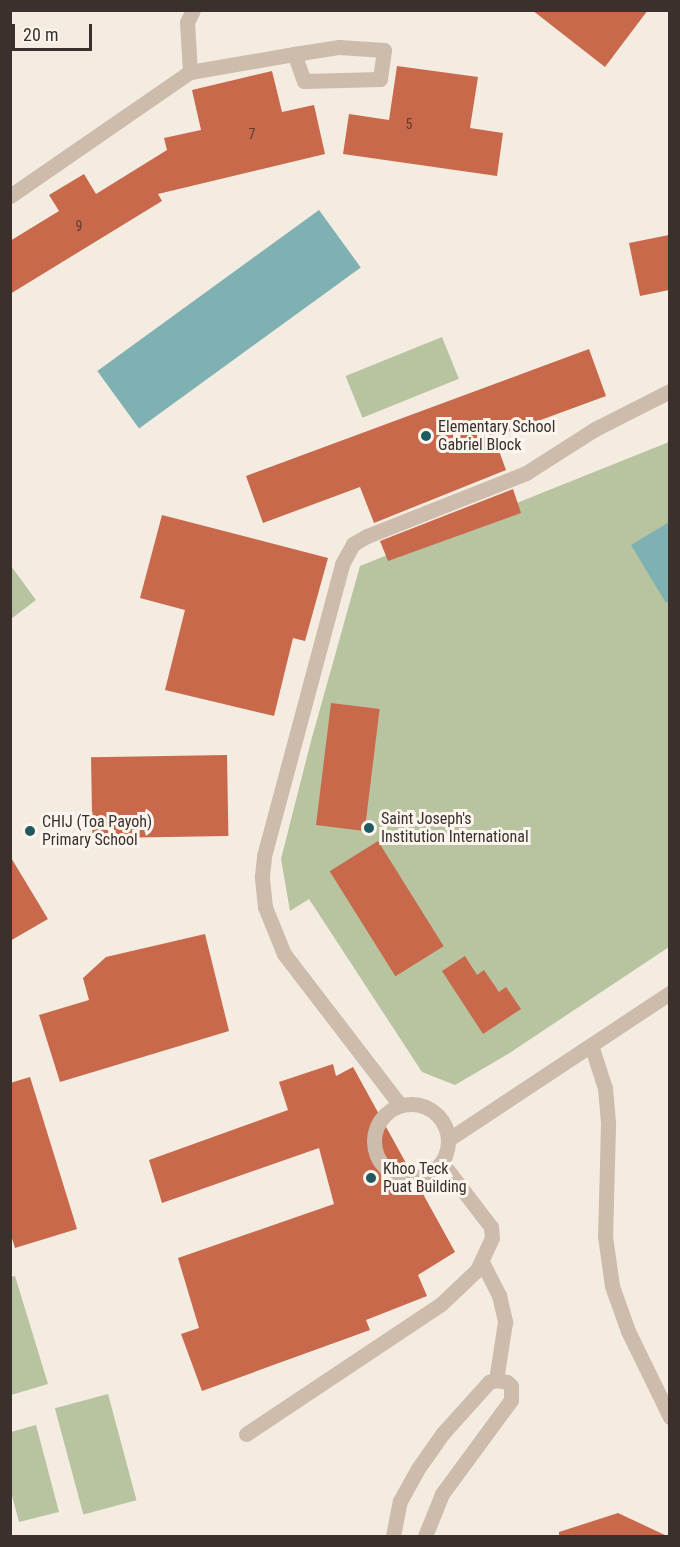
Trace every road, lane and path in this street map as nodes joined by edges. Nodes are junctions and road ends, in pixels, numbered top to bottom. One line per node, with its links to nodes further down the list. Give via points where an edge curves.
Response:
1 (193, 10): 3 (street, via 187,22)
2 (294, 54): 2 (street, via 339,47 384,50 380,79 304,81); 3 (street)
3 (190, 72): 4 (street)
4 (10, 196)
5 (669, 391): 8 (street, via 595,429 526,473 367,536 353,544 342,564 264,856 262,876 266,907 284,954)
6 (669, 993): 7 (street)
7 (591, 1045): 9 (street); 13 (street, via 605,1088 605,1236 612,1286 628,1331)
8 (400, 1105): 9 (street, via 423,1105 433,1110 441,1118); 10 (street, via 380,1120 375,1132 377,1157 395,1175 407,1178 426,1174)
9 (449, 1139): 10 (street)
10 (442, 1163): 11 (street, via 491,1227 492,1238)
11 (482, 1262): 12 (street, via 499,1295 505,1322); 14 (street, via 441,1304)
12 (496, 1380): 15 (street, via 489,1382 443,1433 417,1470 400,1501); 16 (street, via 511,1386 511,1400 442,1494)
13 (669, 1416)
14 (246, 1434)
15 (393, 1536)
16 (425, 1536)

